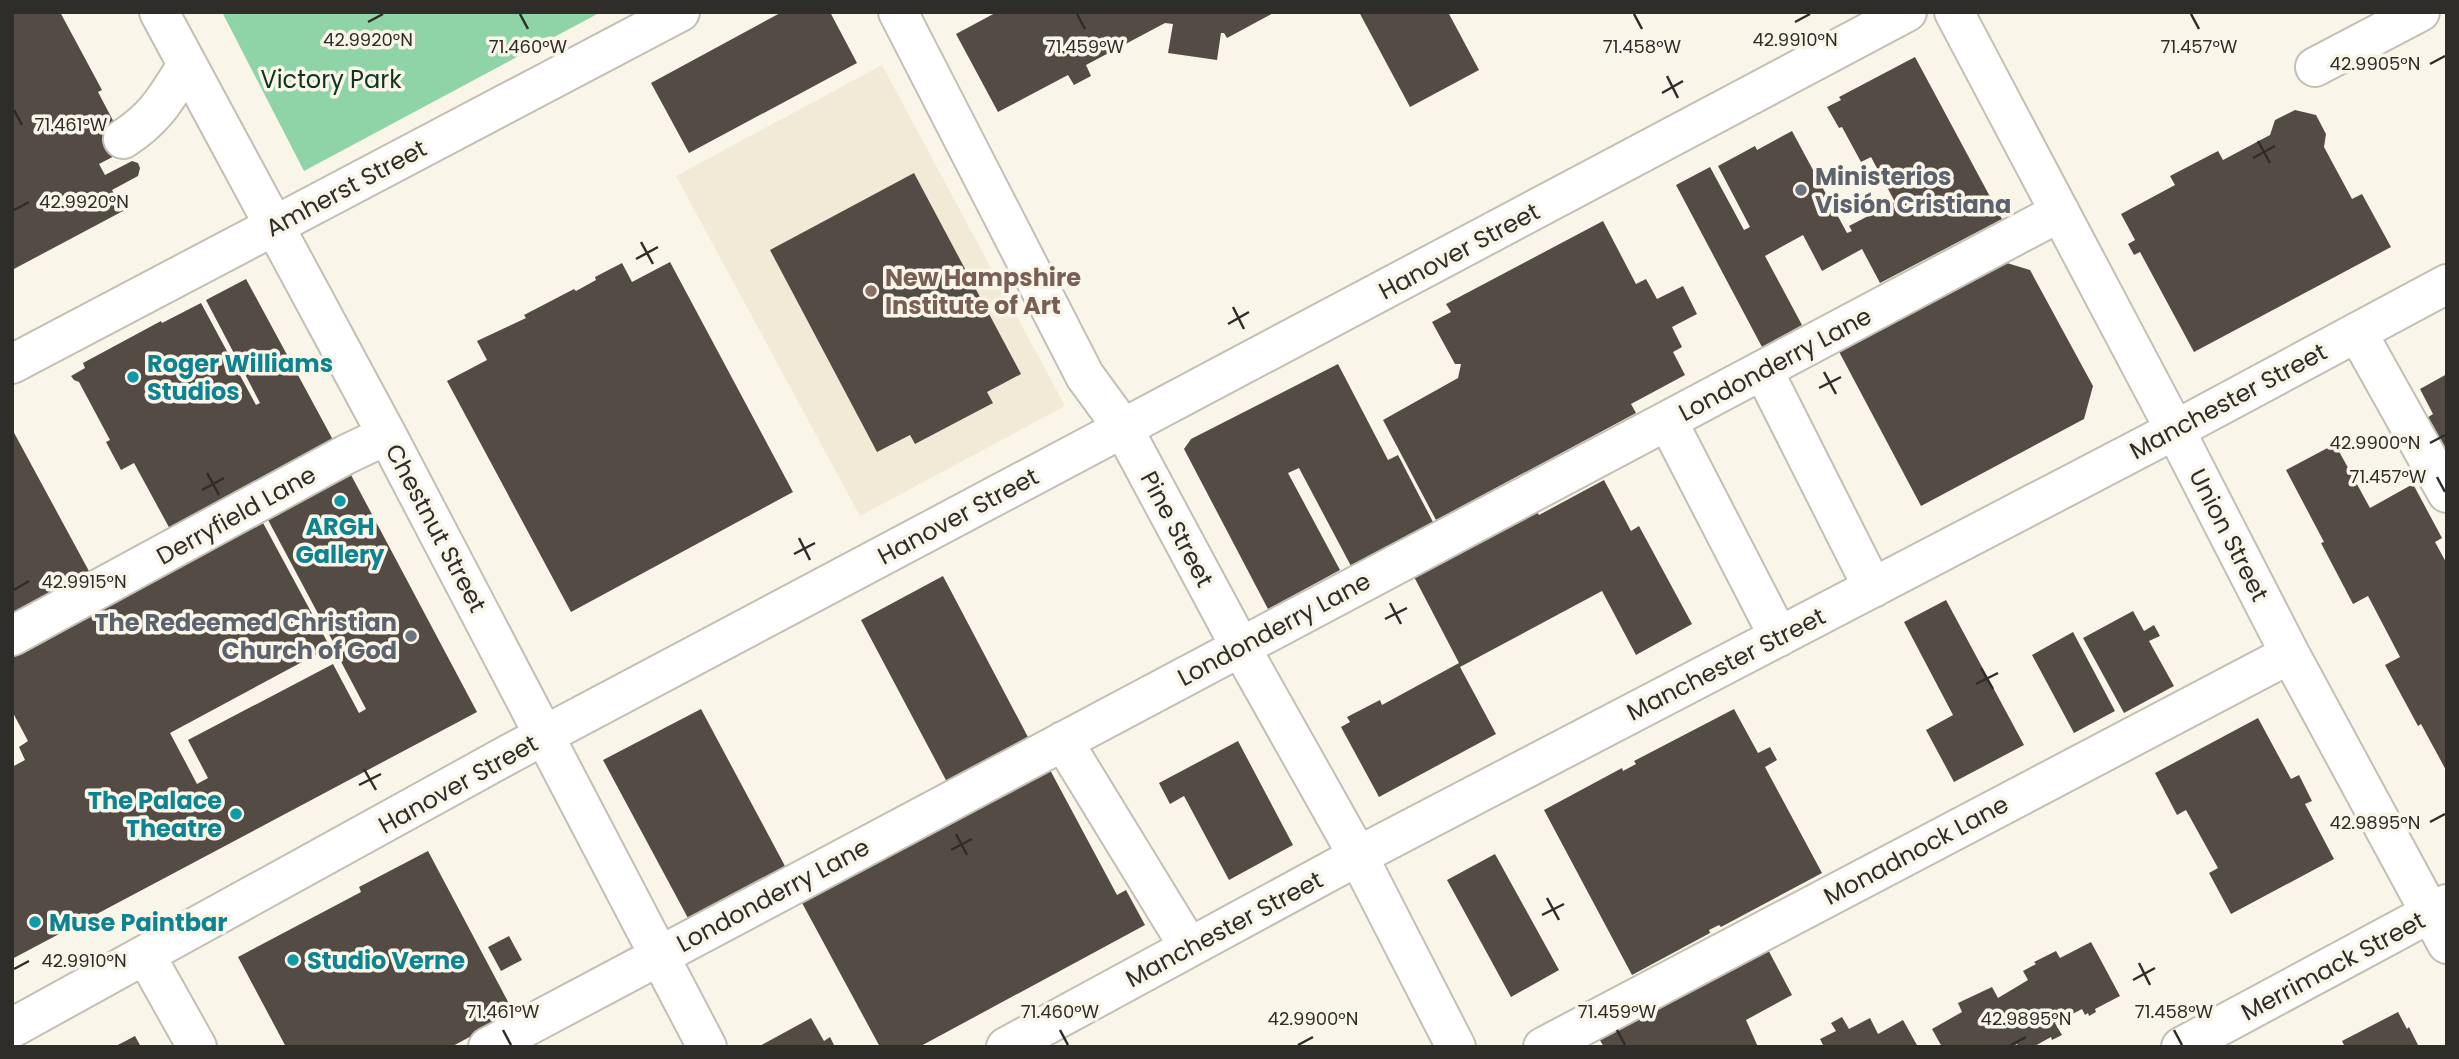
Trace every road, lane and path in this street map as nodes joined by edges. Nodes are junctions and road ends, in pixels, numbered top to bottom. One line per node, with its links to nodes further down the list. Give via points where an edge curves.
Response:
1 (159, 12): 7 (street, Chestnut Street)
2 (680, 12): 11 (street, Amherst Street)
3 (898, 12): 17 (street, Pine Street, via 1086,376)
4 (1908, 12): 17 (street, Hanover Street)
5 (1954, 12): 10 (street, Union Street)
6 (2420, 12): 8 (street)
7 (187, 65): 9 (street, via 156,113); 11 (street, Chestnut Street)
8 (2315, 67)
9 (123, 139)
10 (2060, 212): 15 (street, Londonderry Lane); 18 (street, Union Street)
11 (273, 226): 14 (street, Amherst Street); 19 (street, Chestnut Street)
12 (2447, 284): 13 (street, Manchester Street)
13 (2357, 332): 18 (street, Manchester Street); 20 (street)
14 (12, 365)
15 (1763, 370): 16 (street, Londonderry Lane); 21 (street)
16 (1668, 422): 23 (street); 24 (street, Londonderry Lane)
17 (1124, 428): 24 (street, Pine Street); 26 (street, Hanover Street)
18 (2175, 430): 21 (street, Manchester Street); 25 (street, Union Street)
19 (387, 435): 22 (street, Derryfield Lane); 26 (street, Chestnut Street)
20 (2447, 493)
21 (1873, 588): 23 (street, Manchester Street)
22 (12, 636)
23 (1779, 637): 28 (street, Manchester Street)
24 (1241, 648): 27 (street, Londonderry Lane); 28 (street, Pine Street)
25 (2290, 654): 29 (street, Union Street); 39 (street, Monadnock Lane)
26 (544, 736): 31 (street, Chestnut Street); 32 (street, Hanover Street)
27 (1063, 741): 30 (street); 31 (street, Londonderry Lane)
28 (1358, 856): 30 (street, Manchester Street); 38 (street, Pine Street)
29 (2441, 920): 40 (street, Merrimack Street)
30 (1189, 947): 37 (street, Manchester Street)
31 (659, 955): 35 (street, Londonderry Lane); 36 (street, Chestnut Street)
32 (146, 956): 33 (street, Hanover Street); 34 (street)
33 (12, 1027)
34 (197, 1047)
35 (488, 1047)
36 (707, 1047)
37 (1006, 1047)
38 (1456, 1047)
39 (1543, 1047)
40 (2181, 1047)

